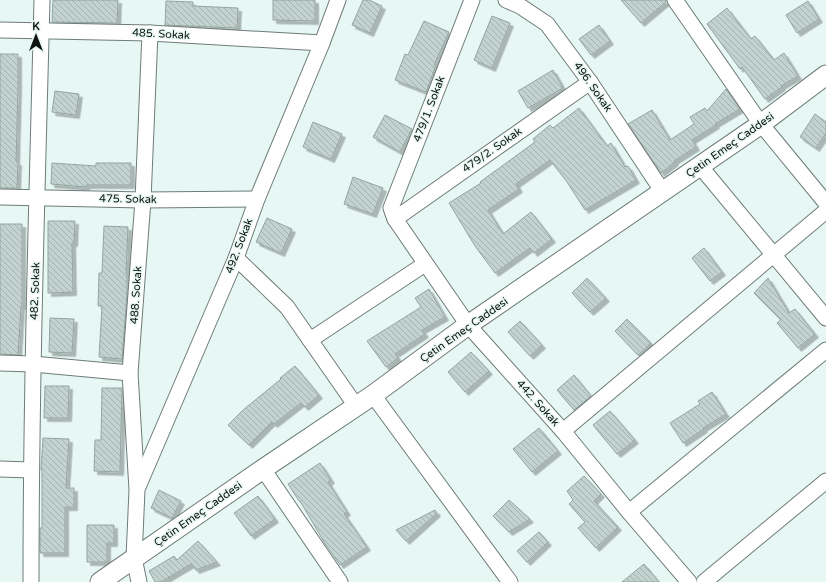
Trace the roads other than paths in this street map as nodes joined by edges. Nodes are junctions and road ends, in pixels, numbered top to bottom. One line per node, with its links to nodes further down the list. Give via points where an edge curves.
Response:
1 (42, 0): 8 (street, 482. Sokak)
2 (338, 0): 10 (street, 492. Sokak)
3 (472, 0): 22 (street, 479/1. Sokak, via 391,208)
4 (506, 0): 6 (street, 496. Sokak)
5 (675, 0): 13 (street)
6 (525, 3): 12 (street, 496. Sokak, via 547,24)
7 (0, 30): 8 (street, 485. Sokak)
8 (41, 30): 9 (street, 485. Sokak); 17 (street, 482. Sokak)
9 (150, 33): 10 (street, 485. Sokak); 19 (street, 488. Sokak)
10 (322, 43): 18 (street, 492. Sokak)
11 (826, 75): 13 (street, Çetin Emeç Caddesi)
12 (590, 82): 15 (street, 496. Sokak); 22 (street, 479/2. Sokak)
13 (761, 124): 14 (street, Çetin Emeç Caddesi); 20 (street)
14 (700, 166): 15 (street, Çetin Emeç Caddesi); 23 (street)
15 (663, 192): 27 (street, Çetin Emeç Caddesi)
16 (0, 197): 17 (street, 475. Sokak)
17 (38, 198): 19 (street, 475. Sokak); 31 (street, 482. Sokak)
18 (257, 199): 19 (street, 475. Sokak); 24 (street, 492. Sokak)
19 (143, 200): 32 (street, 488. Sokak)
20 (826, 203)
21 (826, 211): 23 (street)
22 (394, 219): 25 (street, 442. Sokak)
23 (773, 256): 26 (street); 35 (street)
24 (236, 258): 28 (street, via 287,307); 40 (street, 492. Sokak)
25 (425, 264): 27 (street, 442. Sokak); 28 (street)
26 (826, 318)
27 (468, 325): 33 (street, Çetin Emeç Caddesi); 35 (street, 442. Sokak)
28 (310, 340): 34 (street)
29 (826, 350): 41 (street)
30 (0, 363): 31 (street)
31 (33, 364): 32 (street); 38 (street, 482. Sokak)
32 (130, 374): 40 (street, 488. Sokak)
33 (373, 395): 34 (street, Çetin Emeç Caddesi); 47 (street)
34 (356, 406): 37 (street, Çetin Emeç Caddesi)
35 (563, 432): 41 (street, 442. Sokak)
36 (0, 469): 38 (street)
37 (263, 469): 42 (street, Çetin Emeç Caddesi); 46 (street)
38 (31, 470): 43 (street, 482. Sokak)
39 (826, 482): 49 (street)
40 (137, 490): 42 (street, 488. Sokak)
41 (629, 512): 48 (street, 442. Sokak)
42 (134, 558): 44 (street, Çetin Emeç Caddesi); 45 (street, 488. Sokak)
43 (31, 582)
44 (100, 582)
45 (139, 582)
46 (340, 582)
47 (510, 582)
48 (689, 582)
49 (704, 582)

